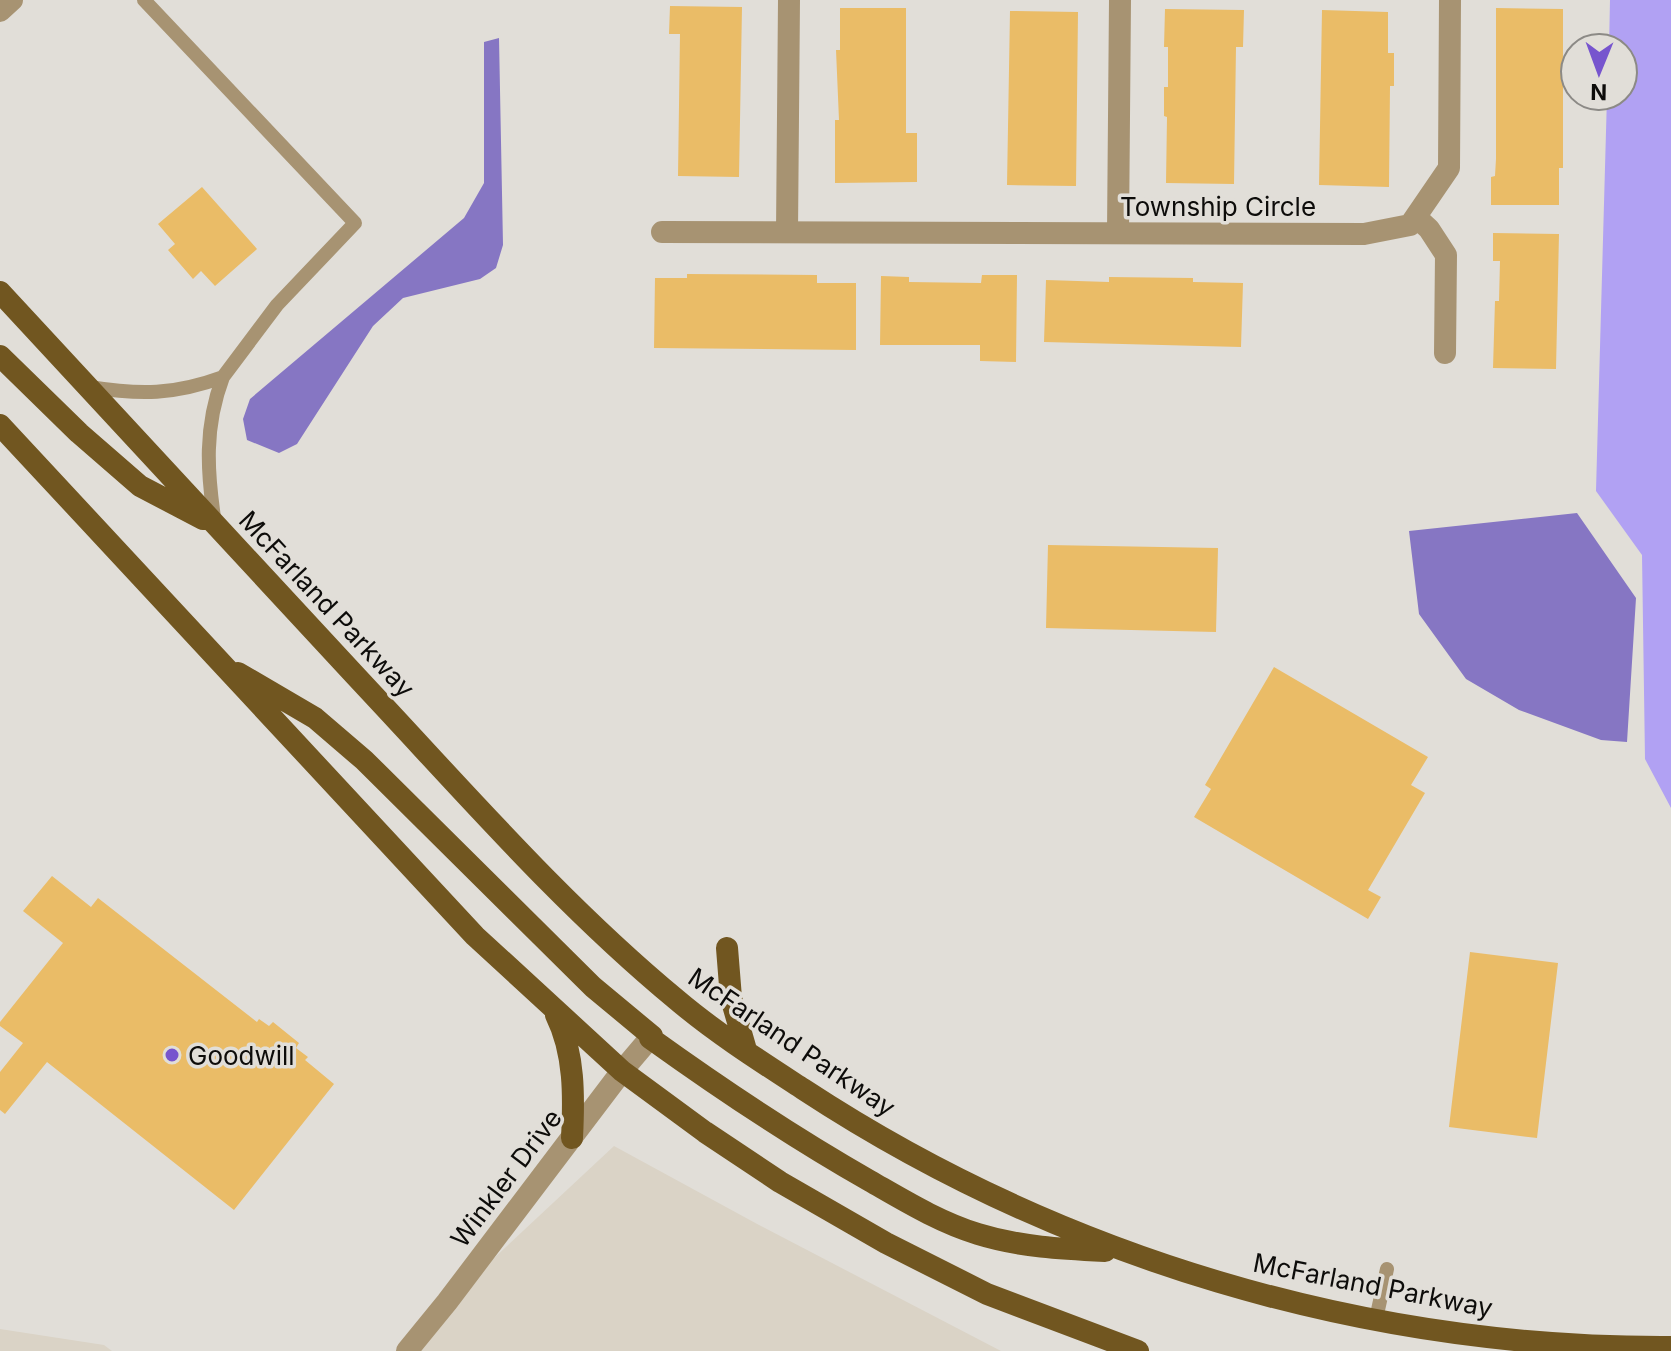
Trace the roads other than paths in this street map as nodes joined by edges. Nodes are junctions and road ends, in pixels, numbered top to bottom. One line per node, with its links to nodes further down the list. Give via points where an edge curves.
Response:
1 (12, 0): 6 (street)
2 (144, 0): 14 (lane, via 355,223 277,305)
3 (789, 0): 9 (street)
4 (1120, 0): 10 (street)
5 (1450, 0): 7 (street, via 1449,168)
6 (0, 11)
7 (1416, 217): 10 (street, Township Circle, via 1410,225 1364,234); 12 (street, via 1446,255)
8 (662, 232): 9 (street, Township Circle)
9 (787, 232): 10 (street, Township Circle)
10 (1118, 233)
11 (0, 292): 15 (main road, McFarland Parkway)
12 (1445, 353)
13 (0, 356): 17 (main road, via 140,486)
14 (223, 377): 15 (lane, via 161,393); 17 (lane, via 213,404 207,457)
15 (87, 387): 17 (main road, McFarland Parkway)
16 (0, 425): 18 (main road)
17 (215, 525): 22 (main road, McFarland Parkway, via 541,875 680,1003)
18 (223, 665): 20 (main road, via 475,936); 21 (main road, via 315,718 364,760 593,987)
19 (727, 948): 22 (main road, via 731,998)
20 (554, 1011): 23 (main road); 24 (main road, via 571,1072)
21 (651, 1037): 23 (street, Winkler Drive); 25 (main road, via 835,1161 946,1222 1014,1243)
22 (746, 1052): 25 (main road, McFarland Parkway, via 918,1158 1026,1212)
23 (622, 1071): 24 (street, Winkler Drive); 30 (main road, via 780,1182 886,1243 987,1294)
24 (572, 1138): 29 (street, Winkler Drive)
25 (1126, 1252): 27 (main road, McFarland Parkway, via 1236,1287)
26 (1387, 1269): 27 (lane)
27 (1376, 1319): 28 (main road, McFarland Parkway, via 1518,1341)
28 (1671, 1347)
29 (407, 1351)
30 (1138, 1351)

